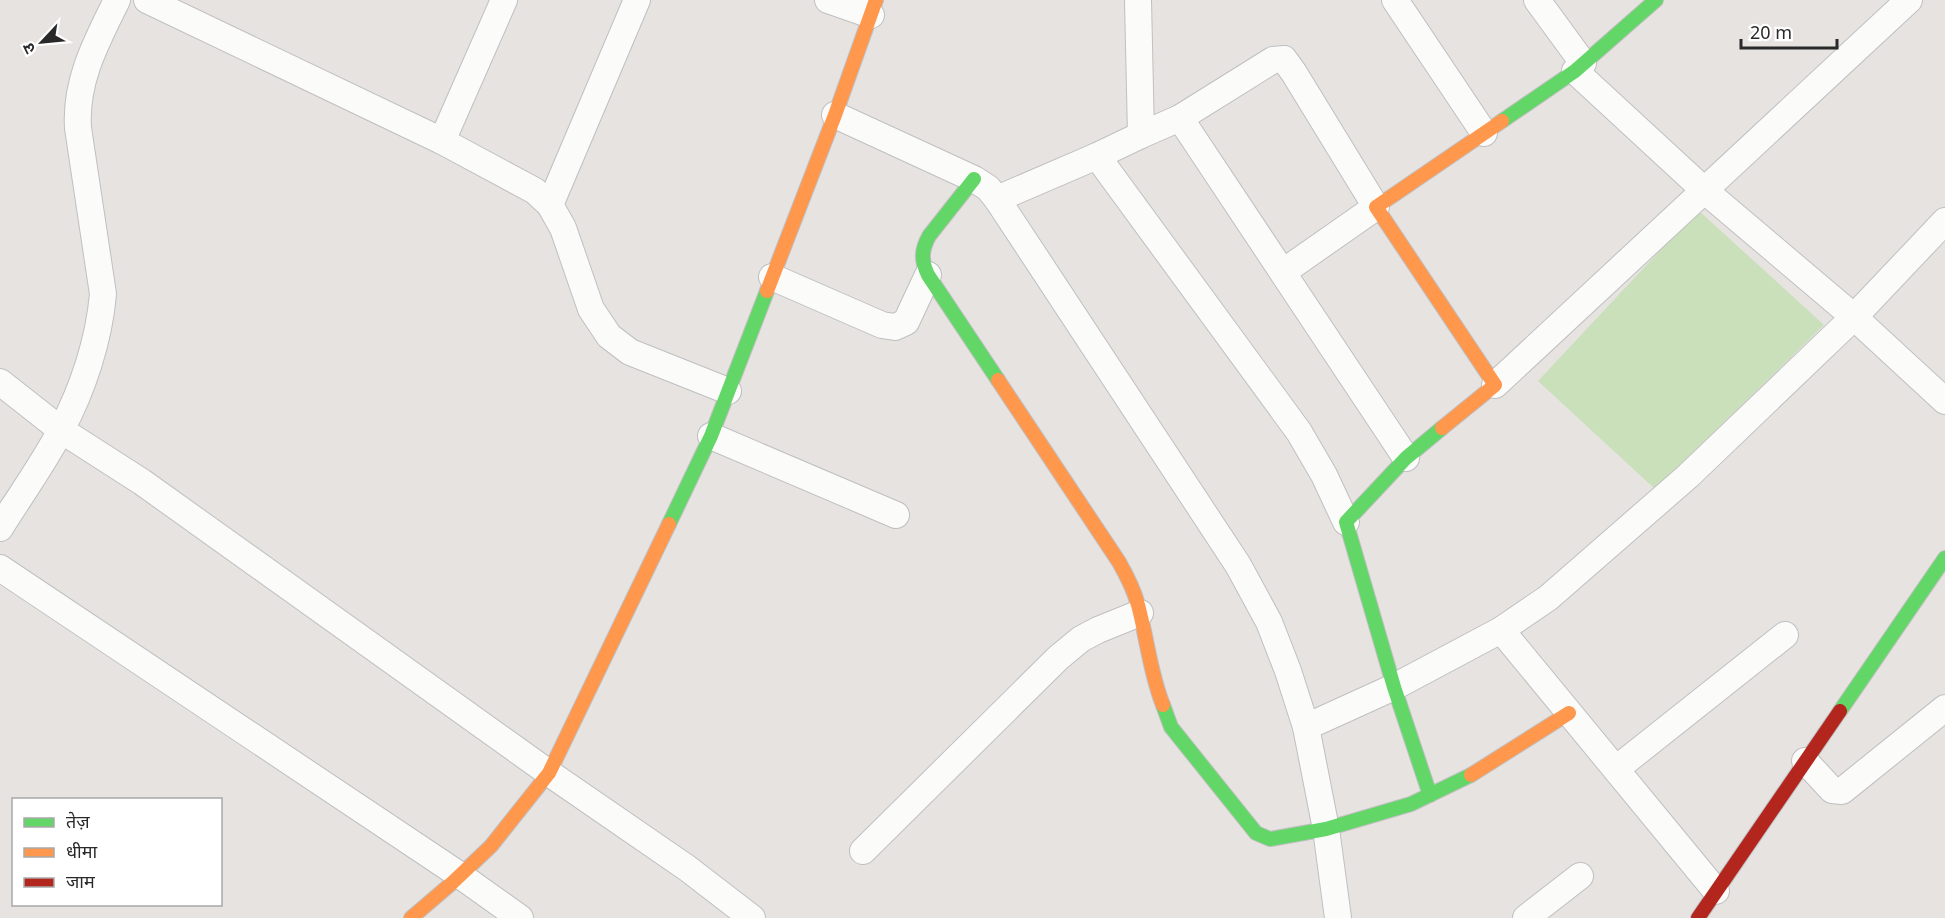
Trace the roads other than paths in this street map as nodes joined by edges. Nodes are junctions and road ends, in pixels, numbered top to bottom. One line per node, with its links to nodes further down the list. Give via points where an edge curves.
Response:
1 (117, 0): 33 (street, via 88,61 76,110 103,294 94,345)
2 (504, 0): 17 (street)
3 (637, 0): 22 (street)
4 (828, 0): 11 (street)
5 (1138, 0): 16 (street)
6 (1395, 0): 15 (street)
7 (1537, 0): 12 (street)
8 (1656, 0): 12 (street)
9 (1909, 0): 20 (street)
10 (153, 2): 17 (street)
11 (873, 8): 13 (street)
12 (1579, 67): 15 (street); 20 (street)
13 (835, 115): 19 (street); 27 (street)
14 (1180, 117): 16 (street); 23 (street, via 1273,60 1284,59); 25 (street)
15 (1484, 133): 23 (street)
16 (1141, 135): 18 (street)
17 (442, 141): 22 (street, via 535,191)
18 (1097, 156): 21 (street); 37 (street, via 1299,432)
19 (974, 179): 21 (street); 26 (street, via 930,234 922,252)
20 (1704, 190): 28 (street); 30 (street)
21 (997, 199): 47 (street, via 1238,565 1269,622)
22 (550, 205): 31 (street, via 563,228 591,309 609,336 630,352)
23 (1376, 207): 25 (street); 30 (street)
24 (1945, 221): 28 (street)
25 (1283, 272): 35 (street)
26 (928, 275): 27 (street, via 906,321 895,327 882,325); 41 (street, via 1119,562)
27 (772, 277): 31 (street)
28 (1854, 317): 32 (street); 42 (street, via 1688,476 1548,598)
29 (0, 382): 33 (street)
30 (1495, 386): 35 (street)
31 (728, 391): 34 (street)
32 (1945, 401)
33 (61, 430): 38 (street); 50 (street, via 142,482)
34 (711, 436): 36 (street); 50 (street)
35 (1406, 458): 37 (street)
36 (896, 515)
37 (1346, 522): 44 (street)
38 (0, 528)
39 (1945, 558): 48 (street)
40 (0, 568): 54 (street)
41 (1140, 613): 52 (street, via 1155,686 1171,727 1244,820 1256,833 1270,839); 53 (street, via 1081,639 1058,658)
42 (1501, 630): 44 (street); 46 (street)
43 (1785, 635): 49 (street)
44 (1394, 687): 47 (street); 51 (street)
45 (1945, 708): 48 (street, via 1842,791 1832,790)
46 (1569, 713): 49 (street); 51 (street, via 1480,769)
47 (1306, 727): 52 (street)
48 (1805, 760): 56 (street)
49 (1616, 769): 56 (street)
50 (549, 773): 54 (street, via 516,817); 59 (street)
51 (1430, 795): 52 (street)
52 (1326, 830): 60 (street)
53 (863, 851)
54 (461, 876): 57 (street); 58 (street)
55 (1580, 876): 61 (street)
56 (1716, 891): 62 (street)
57 (411, 918)
58 (520, 918)
59 (752, 918)
60 (1338, 918)
61 (1526, 918)
62 (1698, 918)

